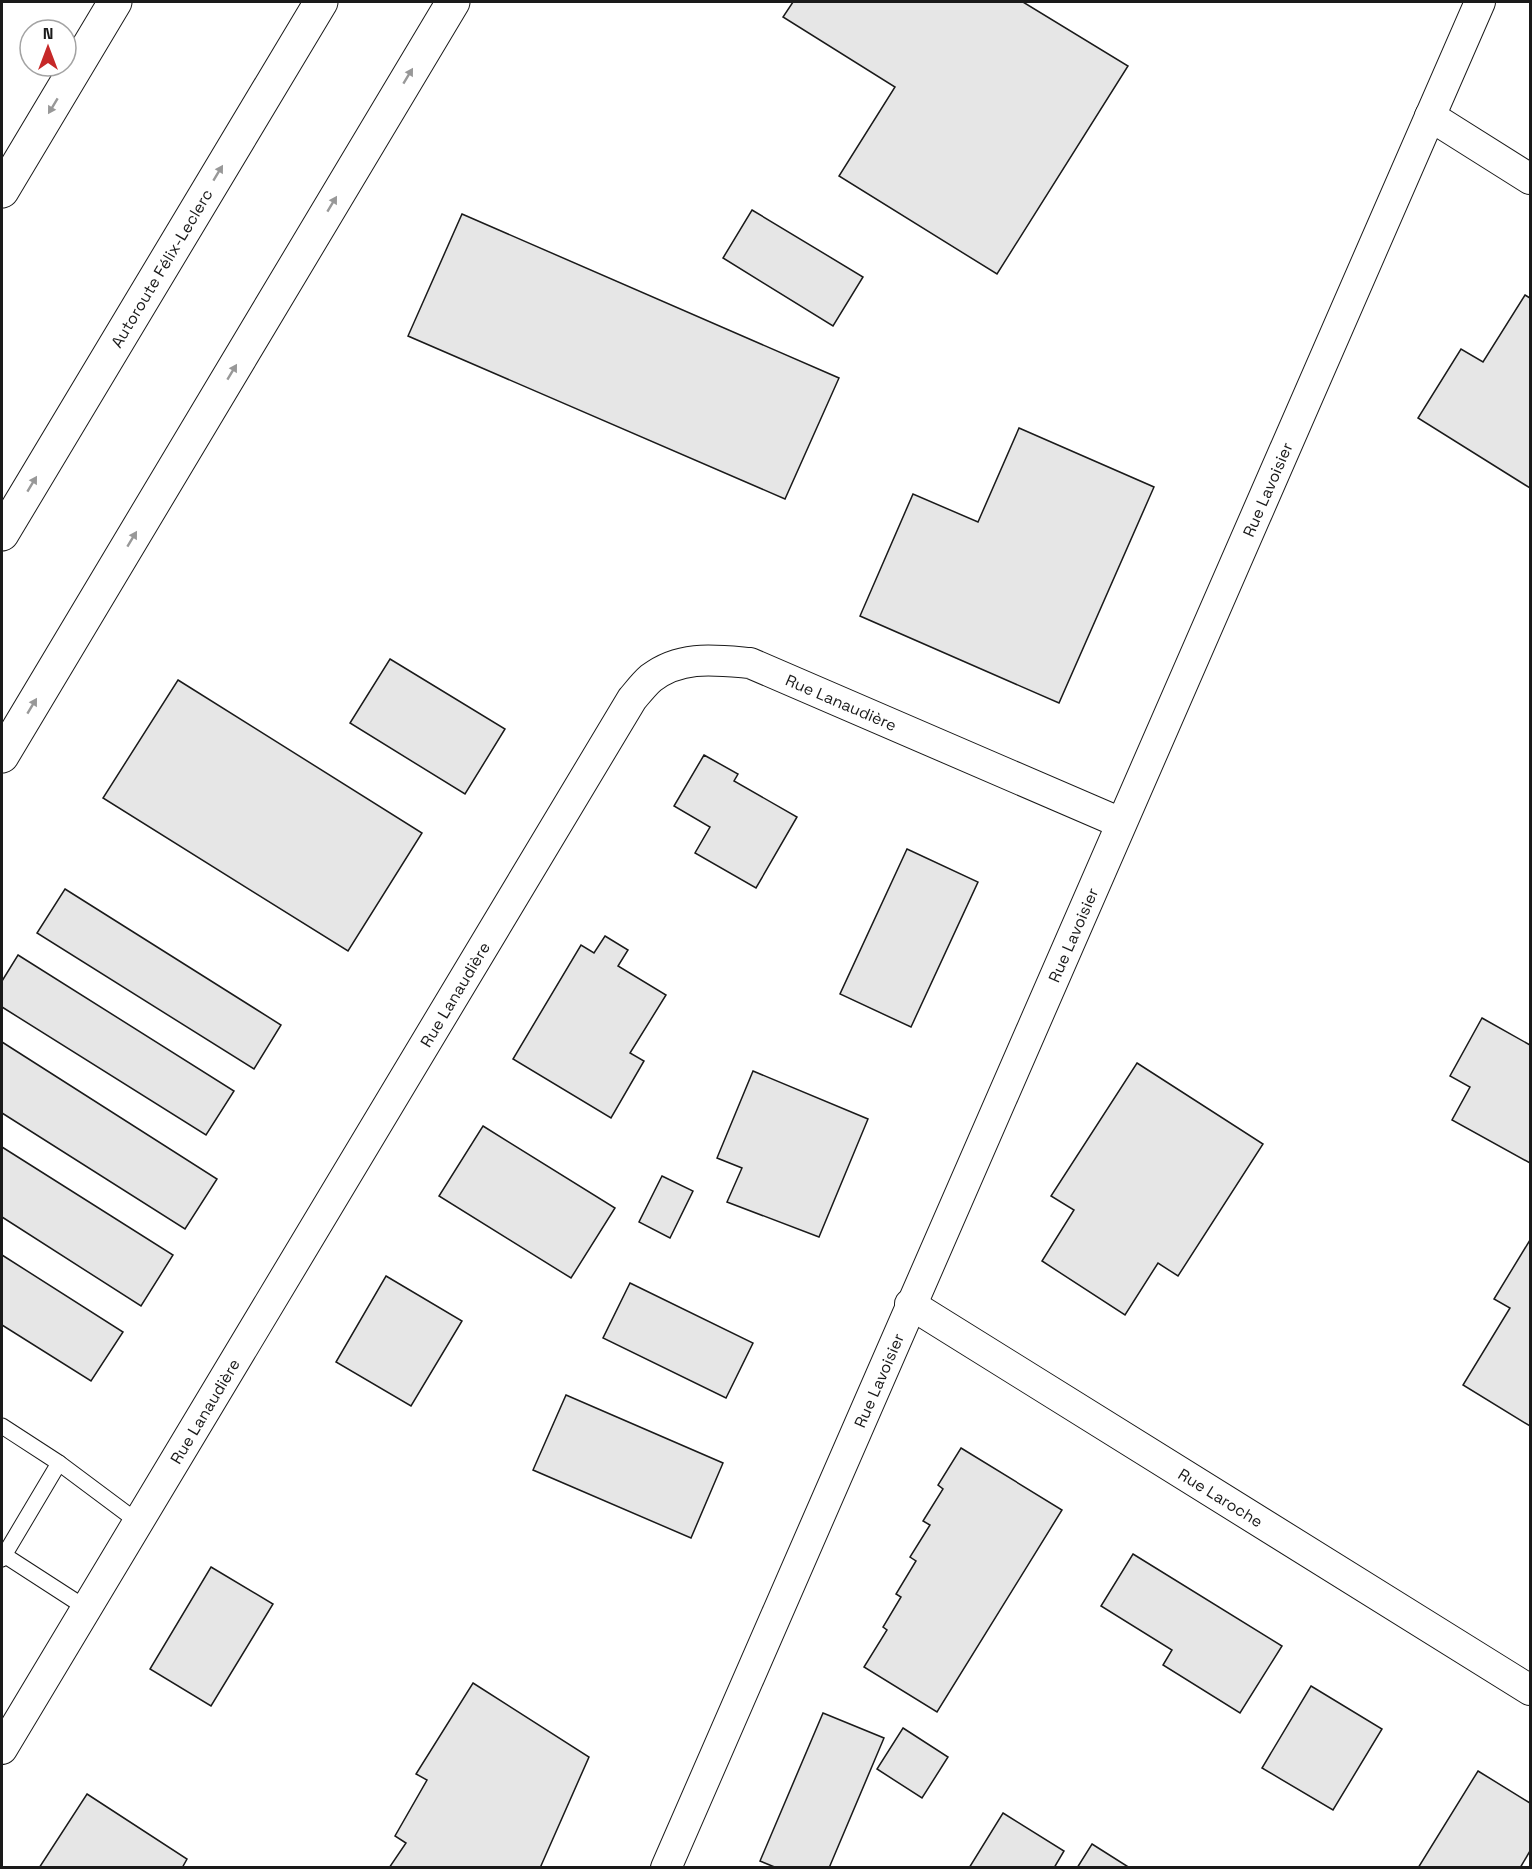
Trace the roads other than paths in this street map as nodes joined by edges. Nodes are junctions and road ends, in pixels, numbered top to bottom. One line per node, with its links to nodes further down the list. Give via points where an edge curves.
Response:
1 (115, 2): 7 (highway, one-way to 7)
2 (321, 2): 8 (highway, Autoroute Félix-Leclerc, one-way to 2)
3 (453, 2): 9 (highway, one-way to 3)
4 (1480, 2): 5 (street, Rue Lavoisier)
5 (1430, 116): 6 (street); 10 (street, Rue Lavoisier)
6 (1530, 179)
7 (2, 191)
8 (2, 534)
9 (2, 756)
10 (1121, 823): 11 (street, Rue Lavoisier); 14 (street, Rue Lanaudière, via 750,663 708,659 680,662 651,678 632,699)
11 (910, 1304): 17 (street, Rue Laroche); 19 (street, Rue Lavoisier)
12 (2, 1426): 13 (lane)
13 (59, 1463): 14 (lane); 15 (lane)
14 (138, 1522): 16 (street, Rue Lanaudière)
15 (3, 1557): 16 (lane)
16 (86, 1608): 18 (street, Rue Lanaudière)
17 (1530, 1690)
18 (4, 1738)
19 (666, 1868)

